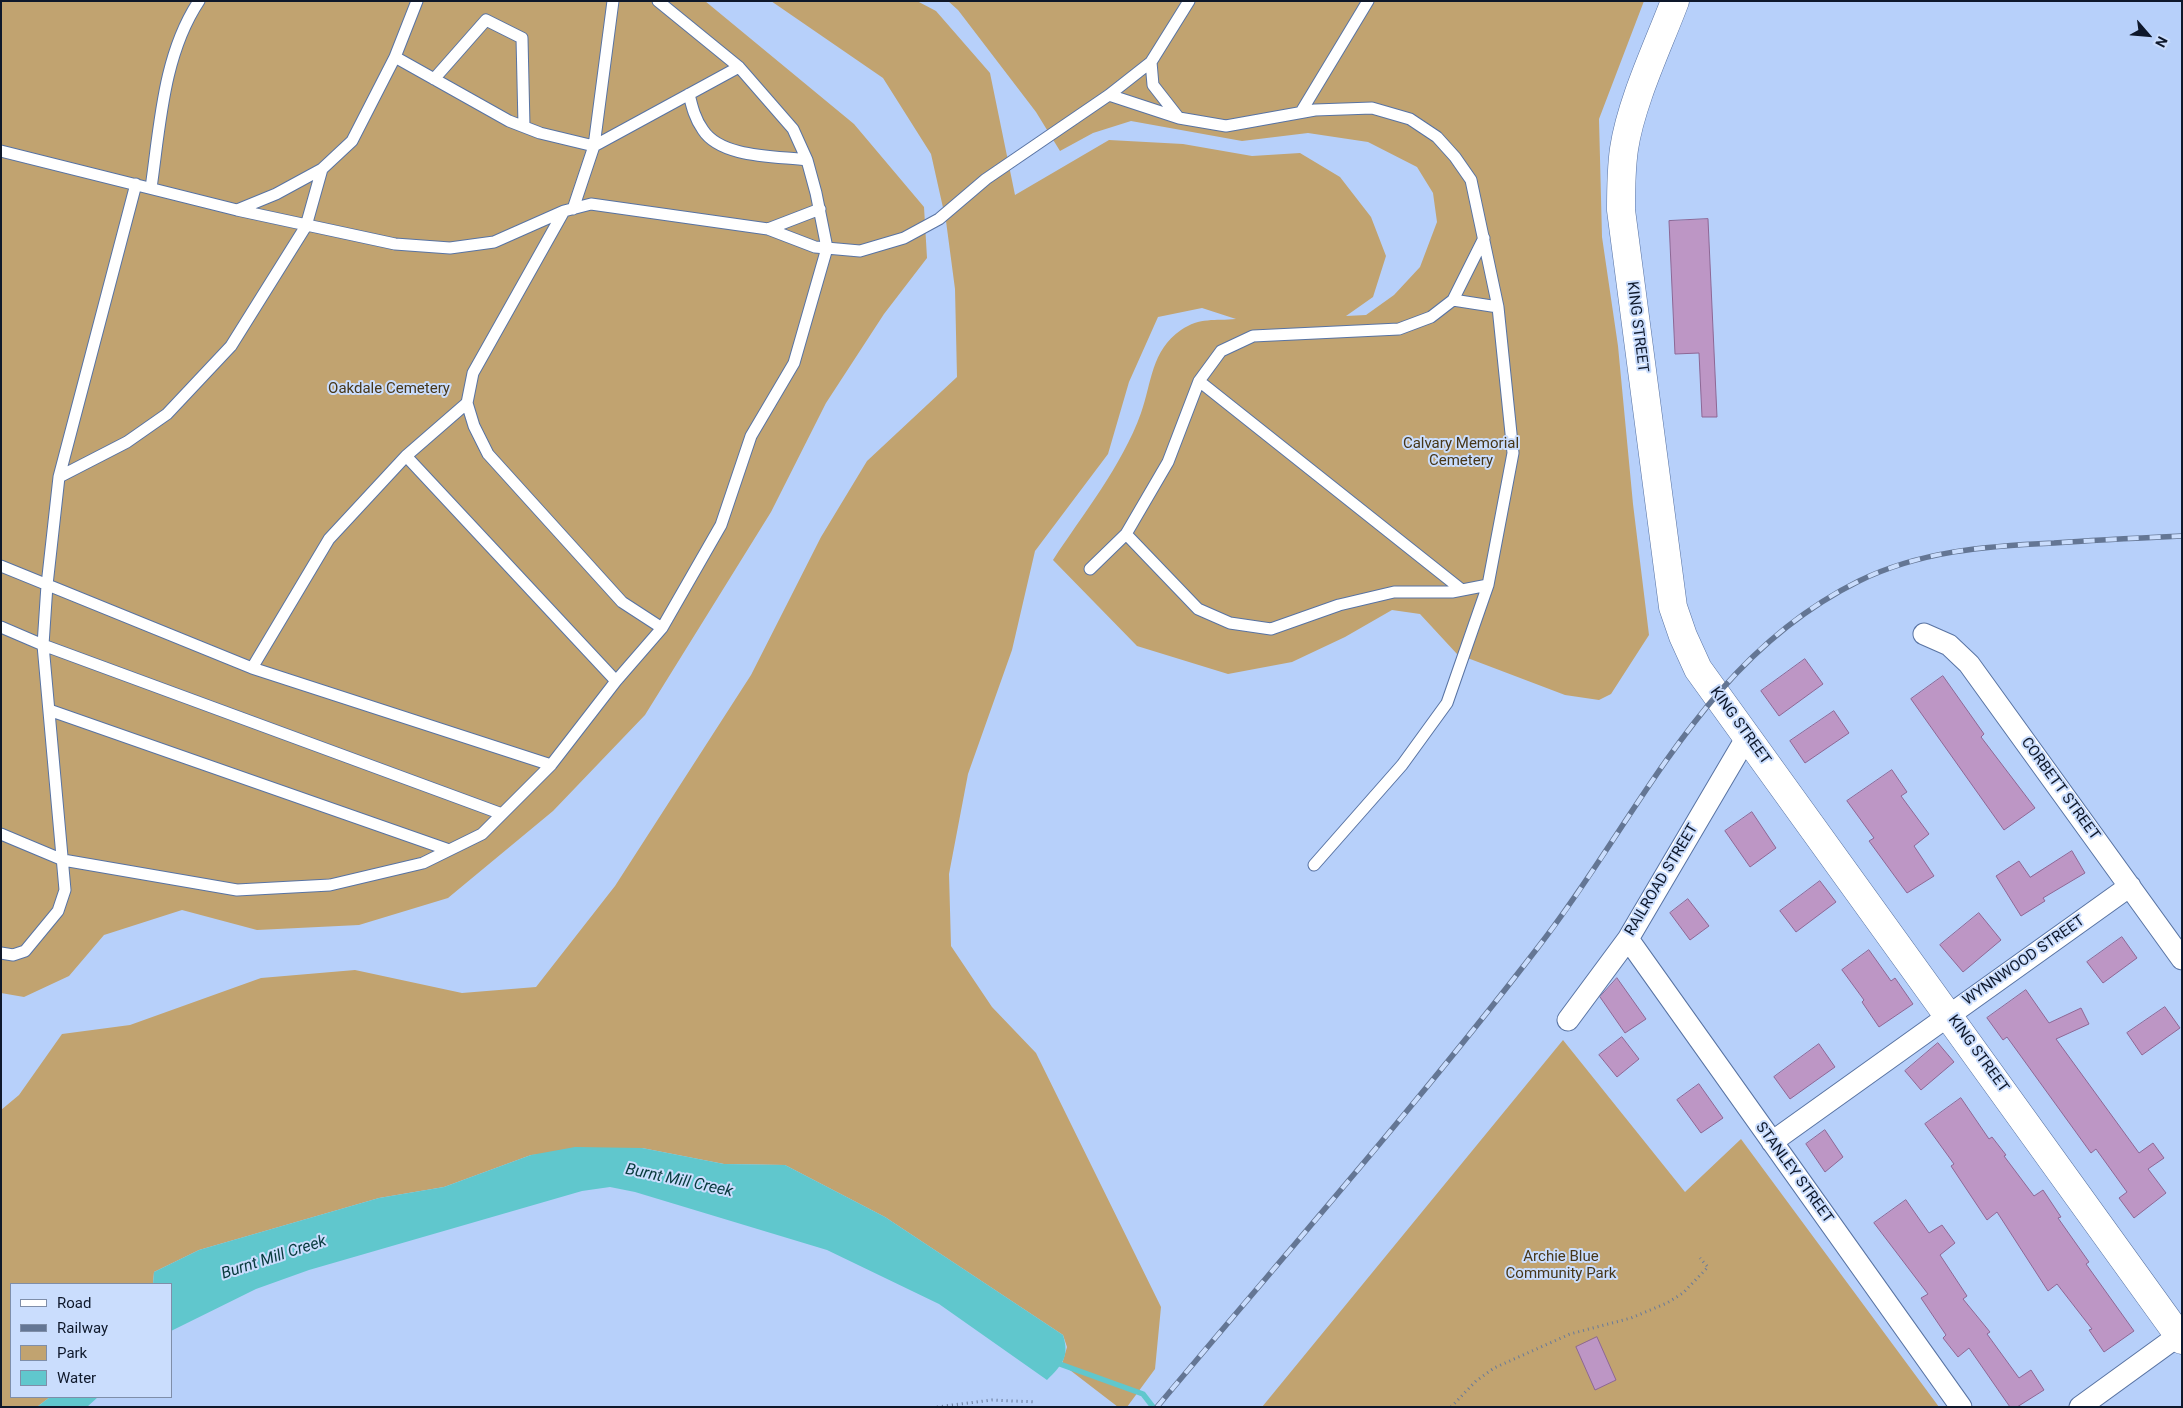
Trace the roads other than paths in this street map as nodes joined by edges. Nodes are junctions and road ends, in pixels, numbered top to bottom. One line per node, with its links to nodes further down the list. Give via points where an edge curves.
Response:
1 (199, 1): 22 (lane, via 177,49 165,92)
2 (417, 1): 8 (lane)
3 (613, 1): 17 (lane)
4 (658, 1): 10 (lane)
5 (1189, 1): 9 (lane)
6 (1368, 1): 14 (lane)
7 (1675, 1): 49 (street, KING STREET, via 1638,97 1624,147 1621,210 1674,607 1698,669)
8 (395, 57): 11 (lane); 20 (lane, via 352,141)
9 (1151, 62): 13 (lane); 15 (lane, via 1152,85)
10 (739, 67): 12 (lane); 19 (lane, via 794,129)
11 (434, 79): 16 (lane, via 509,121); 16 (lane, via 486,20 522,38)
12 (689, 94): 17 (lane); 19 (lane, via 695,117 704,132 728,150)
13 (1110, 95): 15 (lane); 29 (lane, via 986,179 953,208 904,238 860,251)
14 (1301, 112): 15 (lane, via 1226,126); 28 (lane, via 1372,108 1410,119 1437,137 1471,180)
15 (1179, 118)
16 (524, 126): 17 (lane)
17 (594, 146): 25 (lane)
18 (1, 151): 21 (lane)
19 (807, 160): 23 (lane)
20 (322, 169): 24 (lane, via 276,194); 26 (lane)
21 (136, 184): 22 (lane); 35 (lane)
22 (151, 188): 24 (lane)
23 (820, 209): 27 (lane); 29 (lane)
24 (237, 210): 26 (lane)
25 (568, 210): 26 (lane, via 494,242 450,248 395,244); 27 (lane, via 592,204); 33 (lane, via 473,373)
26 (306, 226): 35 (lane, via 231,346 167,414 127,442)
27 (768, 229): 29 (lane, via 815,247)
28 (1484, 238): 30 (lane); 31 (lane)
29 (827, 248): 43 (lane, via 794,363 751,436 721,525)
30 (1453, 300): 31 (lane); 32 (lane, via 1431,317 1399,329 1253,336 1221,351)
31 (1498, 306): 40 (lane, via 1513,453)
32 (1200, 381): 36 (lane, via 1168,462); 41 (lane)
33 (467, 403): 34 (lane); 43 (lane, via 488,454 622,602)
34 (406, 456): 46 (lane, via 329,539); 47 (lane)
35 (59, 477): 39 (lane)
36 (1126, 534): 38 (lane); 41 (lane, via 1198,609 1230,623 1272,629 1339,605 1394,592)
37 (1, 566): 39 (lane)
38 (1090, 569)
39 (47, 585): 45 (lane); 46 (lane)
40 (1488, 585): 41 (lane); 55 (lane, via 1447,703 1402,765)
41 (1462, 590)
42 (1, 627): 45 (lane)
43 (662, 628): 47 (lane)
44 (1924, 634): 56 (street, CORBETT STREET, via 1949,645 1969,664)
45 (43, 645): 48 (lane); 51 (lane)
46 (252, 668): 50 (lane)
47 (616, 682): 50 (lane)
48 (49, 710): 53 (lane); 54 (lane)
49 (1748, 735): 57 (street, RAILROAD STREET); 60 (street, KING STREET)
50 (551, 765): 51 (lane)
51 (502, 814): 53 (lane, via 482,834)
52 (1, 834): 54 (lane)
53 (449, 850): 54 (lane, via 423,862 330,885 237,890)
54 (63, 860): 58 (lane, via 65,890 58,911 25,951 13,955)
55 (1314, 865)
56 (2130, 886): 59 (street, CORBETT STREET); 60 (street, WYNNWOOD STREET)
57 (1628, 939): 61 (street, RAILROAD STREET); 62 (street, STANLEY STREET)
58 (1, 953)
59 (2182, 959)
60 (1949, 1014): 62 (street, WYNNWOOD STREET); 63 (street, KING STREET)
61 (1568, 1020)
62 (1772, 1142): 64 (street, STANLEY STREET)
63 (2181, 1336): 65 (street)
64 (1961, 1407)
65 (2080, 1407)

